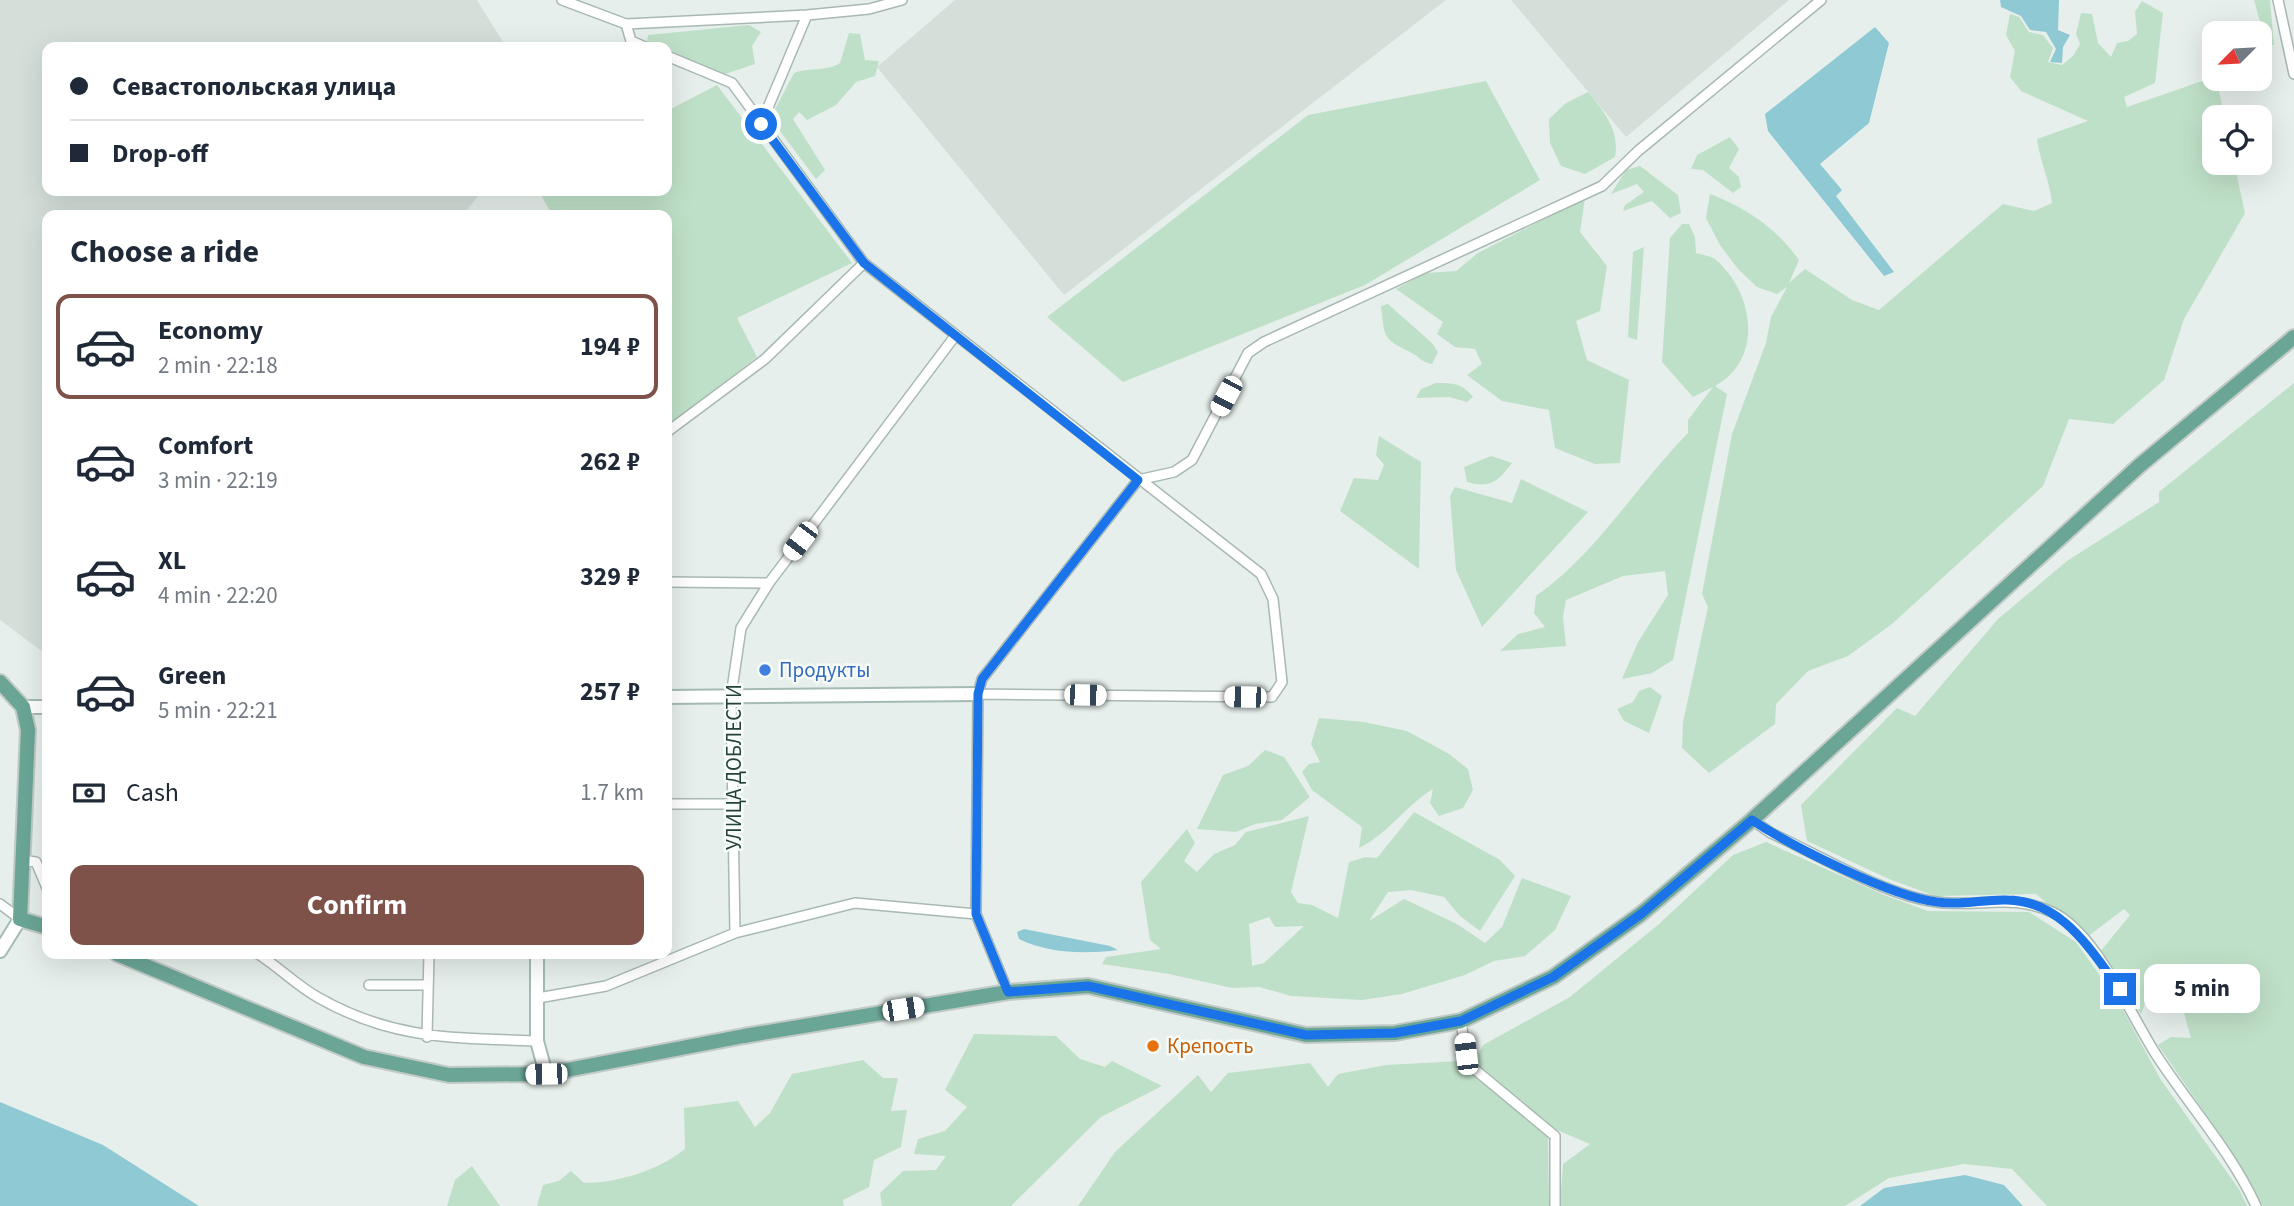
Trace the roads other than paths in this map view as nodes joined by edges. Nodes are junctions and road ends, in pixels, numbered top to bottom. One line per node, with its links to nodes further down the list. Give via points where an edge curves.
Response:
1 (562, 0): 6 (street)
2 (902, 0): 5 (street, via 869,9)
3 (1821, 0): 15 (street, via 1602,186 1280,332 1248,353 1192,460 1174,472)
4 (2278, 0): 9 (street)
5 (807, 15): 6 (street); 10 (street)
6 (626, 24): 7 (street)
7 (633, 42)
8 (672, 58): 10 (street, via 732,83)
9 (2294, 74)
10 (761, 124): 11 (street)
11 (864, 263): 12 (street); 14 (street, via 765,359)
12 (955, 336): 15 (street); 17 (street, УЛИЦА ДОБЛЕСТИ)
13 (2294, 337): 26 (main road, via 2139,466)
14 (672, 428)
15 (1138, 480): 19 (street, via 982,679); 19 (street, via 1265,580 1273,599 1282,682 1272,697)
16 (672, 582): 17 (street)
17 (769, 583): 20 (street, УЛИЦА ДОБЛЕСТИ, via 741,628)
18 (0, 682): 22 (main road)
19 (978, 694): 20 (street); 30 (street)
20 (731, 695): 21 (street); 25 (street, УЛИЦА ДОБЛЕСТИ)
21 (672, 697)
22 (23, 707): 23 (street); 27 (main road, via 28,730)
23 (42, 707)
24 (672, 804): 25 (street)
25 (732, 804): 33 (street, УЛИЦА ДОБЛЕСТИ)
26 (1752, 820): 45 (main road, via 1641,914 1553,977); 50 (street, via 1898,892 1937,902 2009,900 2052,912 2073,927 2120,989 2155,1053)
27 (21, 860): 28 (street, via 36,862); 31 (main road)
28 (42, 876)
29 (0, 904): 31 (street)
30 (976, 914): 33 (street, via 855,903); 43 (street)
31 (20, 919): 32 (main road); 34 (street)
32 (42, 926)
33 (735, 933): 40 (street)
34 (0, 951)
35 (129, 959): 48 (main road, via 364,1057 449,1075)
36 (265, 959): 46 (street, via 317,997 366,1023)
37 (429, 959): 42 (street)
38 (537, 959): 44 (street)
39 (672, 959): 44 (street, via 606,986)
40 (672, 959)
41 (369, 985): 42 (street)
42 (428, 985): 46 (street)
43 (1008, 992): 45 (main road, via 1088,986 1306,1035 1395,1033); 48 (main road)
44 (538, 998): 47 (street)
45 (1461, 1021): 49 (street, via 1467,1063 1555,1136)
46 (427, 1037): 47 (street)
47 (537, 1041): 48 (street)
48 (546, 1074)
49 (1555, 1206)
50 (2256, 1206)

